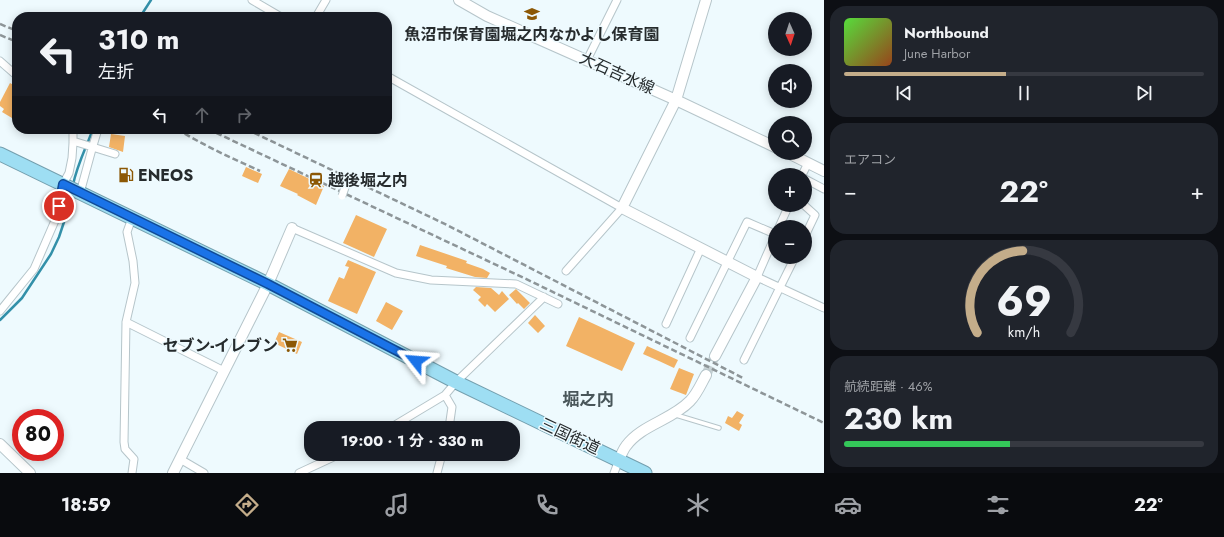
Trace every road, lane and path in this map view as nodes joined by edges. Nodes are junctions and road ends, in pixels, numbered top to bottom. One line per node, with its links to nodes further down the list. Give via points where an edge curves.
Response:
1 (252, 0): 6 (street)
2 (326, 0): 7 (street)
3 (459, 0): 8 (main road, 大石吉水線, via 487,16)
4 (617, 0): 8 (street)
5 (706, 0): 12 (main road)
6 (272, 12)
7 (319, 12)
8 (587, 60): 12 (main road, 大石吉水線)
9 (0, 61): 10 (street)
10 (12, 72)
11 (392, 79): 30 (street)
12 (676, 100): 16 (main road, 大石吉水線); 30 (main road)
13 (73, 134): 15 (street)
14 (96, 134): 17 (street)
15 (73, 141): 17 (street); 26 (street, via 69,173)
16 (768, 144)
17 (92, 146): 19 (street); 28 (street)
18 (0, 154): 26 (highway, 三国街道)
19 (115, 154)
20 (802, 160): 21 (main road)
21 (808, 163): 22 (street); 23 (main road)
22 (806, 168)
23 (824, 171)
24 (348, 179): 29 (street, bridge)
25 (812, 182): 27 (street)
26 (63, 184): 28 (highway, 三国街道); 47 (street, via 57,216 34,268)
27 (823, 188)
28 (80, 192): 32 (highway, 三国街道)
29 (342, 196)
30 (622, 208): 36 (main road); 40 (street)
31 (812, 212): 33 (street, via 815,215)
32 (132, 218): 42 (highway, 三国街道); 48 (street, via 127,232 135,283)
33 (812, 221)
34 (292, 228): 42 (main road); 44 (street, via 396,272 431,280 516,284)
35 (768, 232): 38 (street, via 747,222)
36 (700, 248): 38 (main road); 49 (street)
37 (768, 251): 41 (street)
38 (728, 262): 41 (main road); 50 (street)
39 (792, 264): 43 (street)
40 (566, 271)
41 (757, 277): 43 (street); 51 (main road)
42 (268, 284): 53 (main road); 55 (highway, 三国街道)
43 (781, 288): 46 (street); 52 (street)
44 (544, 297): 45 (street); 55 (street)
45 (558, 304)
46 (824, 308)
47 (0, 311)
48 (126, 322): 53 (street); 67 (street, via 124,442 125,449 134,459)
49 (666, 324)
50 (690, 338)
51 (715, 356)
52 (744, 360)
53 (224, 371): 62 (main road)
54 (706, 374): 57 (main road, via 689,402)
55 (456, 382): 56 (street); 63 (highway, 三国街道)
56 (445, 395): 58 (street); 59 (street, via 452,407)
57 (673, 414): 60 (lane); 63 (main road, via 637,434 625,447)
58 (402, 421)
59 (450, 421)
60 (719, 428)
61 (0, 444): 66 (main road)
62 (180, 459): 68 (main road); 69 (street)
63 (619, 460): 72 (street); 73 (highway, 三国街道)
64 (325, 461): 70 (street)
65 (440, 461): 71 (street)
66 (30, 473)
67 (132, 473)
68 (173, 473)
69 (204, 473)
70 (299, 473)
71 (437, 473)
72 (614, 473)
73 (645, 473)

